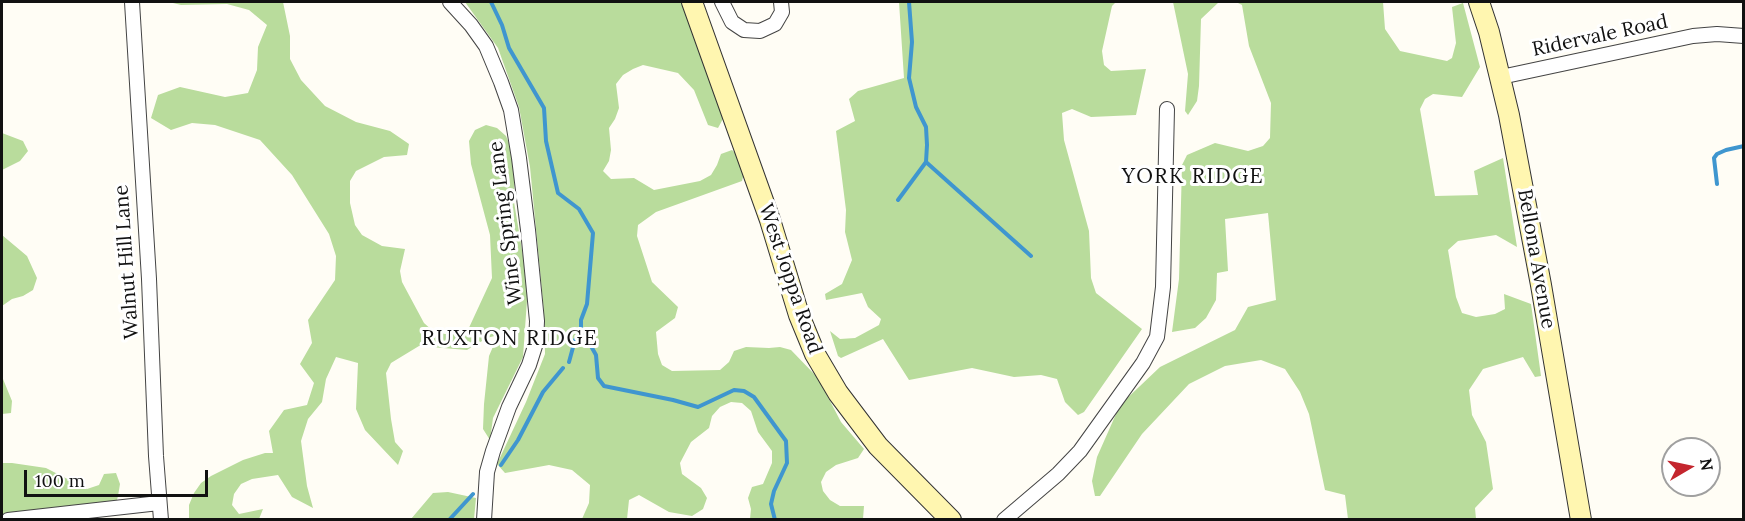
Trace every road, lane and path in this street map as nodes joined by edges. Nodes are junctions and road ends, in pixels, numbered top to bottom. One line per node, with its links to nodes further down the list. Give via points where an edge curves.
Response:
1 (132, 2): 10 (street, Walnut Hill Lane)
2 (450, 2): 13 (street, Wine Spring Lane, via 486,46 511,110 537,321 529,365 509,407 487,472)
3 (692, 2): 14 (street, West Joppa Road, via 815,354 838,393 878,446)
4 (722, 2): 5 (street, via 732,22 744,30 760,31 775,24 782,12)
5 (781, 2)
6 (1479, 2): 8 (street, Bellona Avenue)
7 (1743, 36): 8 (street, Ridervale Road, via 1693,36)
8 (1501, 77): 16 (street, Bellona Avenue)
9 (1167, 109): 15 (street, via 1163,287 1157,337 1143,363 1080,450)
10 (159, 502): 11 (street); 12 (street, Walnut Hill Lane)
11 (8, 519)
12 (161, 519)
13 (484, 519)
14 (951, 519)
15 (1004, 519)
16 (1581, 519)

